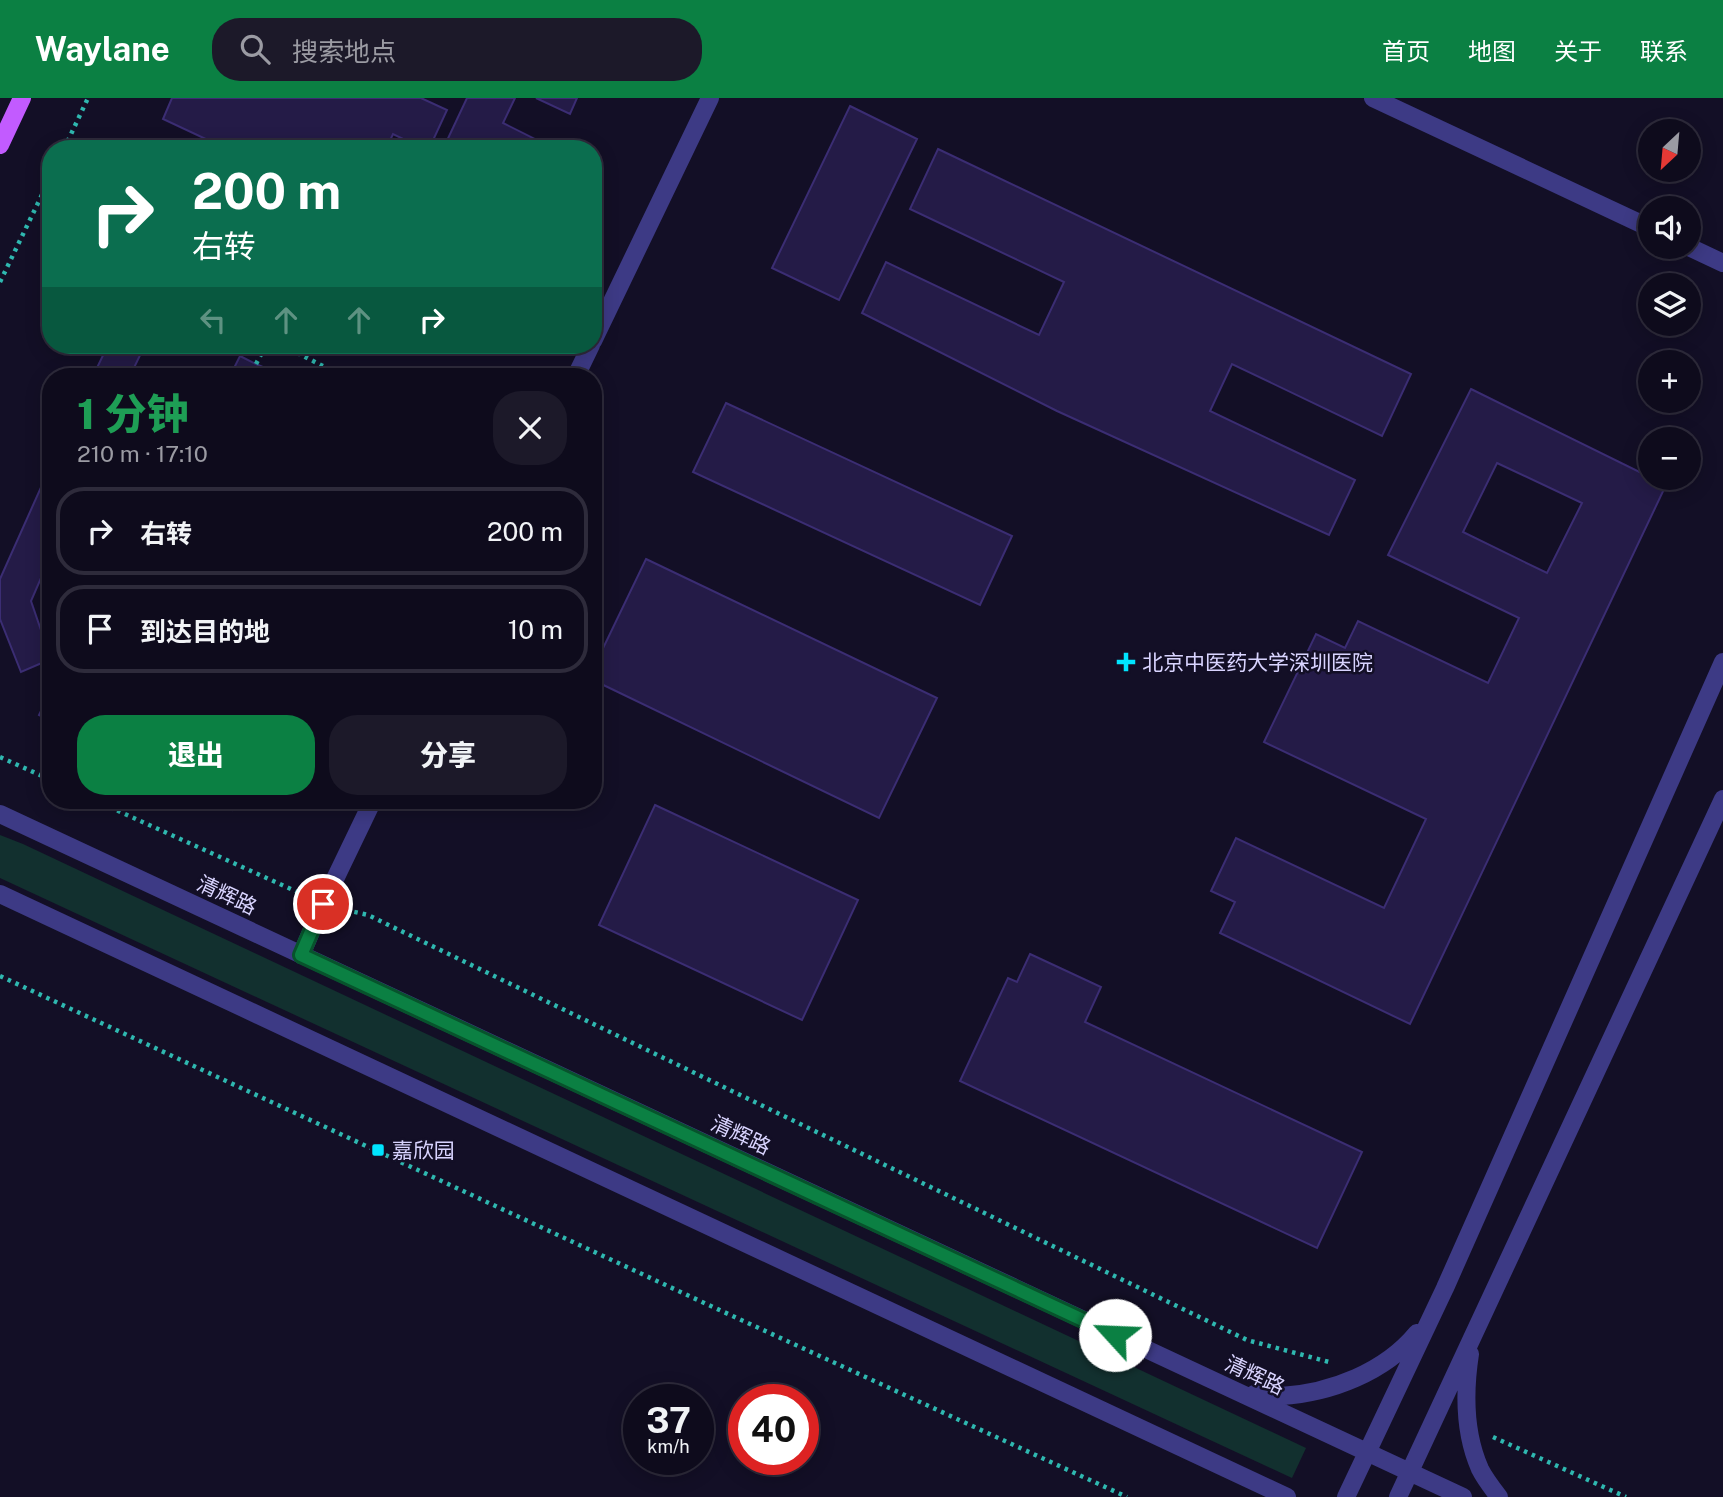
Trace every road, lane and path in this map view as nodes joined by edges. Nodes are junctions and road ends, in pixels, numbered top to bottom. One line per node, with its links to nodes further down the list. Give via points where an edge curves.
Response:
1 (22, 98): 6 (main road)
2 (88, 98): 5 (path)
3 (710, 98): 12 (street)
4 (1373, 98): 8 (street)
5 (68, 140)
6 (0, 145)
7 (42, 195): 11 (path)
8 (1638, 222)
9 (1701, 253): 10 (street)
10 (1723, 263)
11 (0, 282)
12 (602, 322)
13 (261, 354): 15 (path)
14 (299, 354): 16 (path)
15 (256, 364)
16 (327, 368)
17 (1723, 662): 28 (street)
18 (0, 757): 19 (path)
19 (42, 776)
20 (1723, 799): 29 (street)
21 (114, 809): 25 (path)
22 (369, 809): 25 (street)
23 (0, 814): 26 (street, 清辉路)
24 (0, 894): 36 (street)
25 (323, 904): 26 (street); 30 (path, via 368,915 1247,1340)
26 (301, 955): 31 (street, 清辉路)
27 (0, 976): 35 (path)
28 (1432, 1315): 31 (street, via 1406,1347 1348,1381 1279,1396); 33 (street)
29 (1474, 1333): 34 (street); 40 (street, via 1465,1409 1481,1471)
30 (1331, 1363)
31 (1240, 1392): 33 (street, 清辉路)
32 (1489, 1435): 41 (path)
33 (1367, 1452): 34 (street, 清辉路); 37 (street)
34 (1409, 1472): 38 (street); 39 (street, 清辉路)
35 (1127, 1497)
36 (1287, 1497)
37 (1346, 1497)
38 (1398, 1497)
39 (1463, 1497)
40 (1499, 1497)
41 (1626, 1497)

